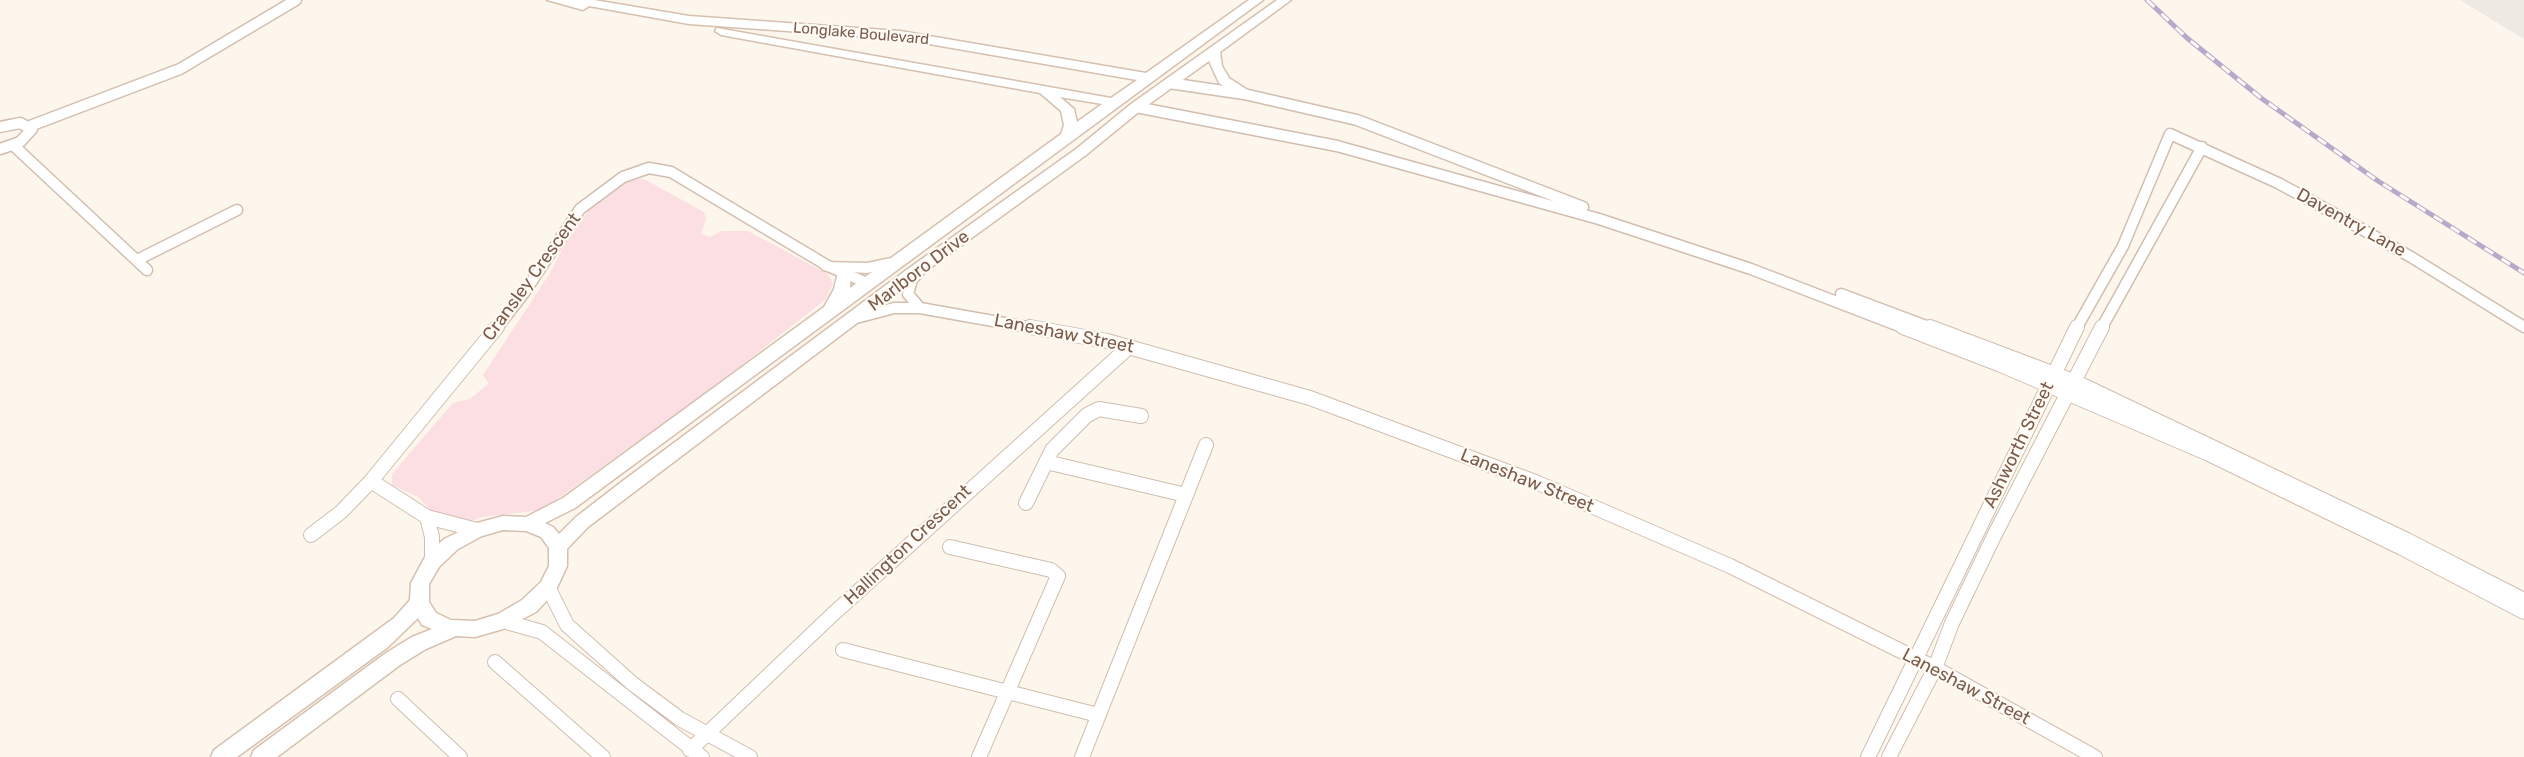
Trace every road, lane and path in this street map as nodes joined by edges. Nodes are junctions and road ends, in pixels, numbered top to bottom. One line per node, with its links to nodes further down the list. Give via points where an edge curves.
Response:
1 (283, 0): 9 (street)
2 (296, 0): 9 (street)
3 (553, 0): 7 (main road, Longlake Boulevard)
4 (573, 0): 7 (main road, Longlake Boulevard)
5 (1257, 0): 10 (main road, Marlboro Drive)
6 (1285, 0): 8 (main road, Marlboro Drive)
7 (687, 22): 11 (main road, Longlake Boulevard, via 900,35); 14 (main road, Longlake Boulevard)
8 (1214, 51): 13 (main road, Marlboro Drive); 15 (main road, via 1224,81)
9 (202, 56): 18 (street, via 166,75)
10 (1177, 57): 11 (main road, via 1135,68); 12 (main road, Marlboro Drive)
11 (1094, 68): 12 (main road, Longlake Boulevard)
12 (1147, 78): 13 (main road, Longlake Boulevard); 16 (main road, Marlboro Drive)
13 (1169, 82): 15 (street); 17 (main road, Marlboro Drive)
14 (1028, 86): 16 (main road, Longlake Boulevard); 21 (main road, via 1050,94 1067,109 1071,125)
15 (1244, 94): 26 (street, via 1358,120)
16 (1113, 102): 17 (main road, Longlake Boulevard); 21 (main road, Marlboro Drive)
17 (1136, 107): 26 (street, via 1337,146); 31 (main road, Marlboro Drive, via 1081,152)
18 (30, 126): 19 (street, via 20,123); 22 (street, via 30,133)
19 (0, 127)
20 (2170, 134): 23 (street, Daventry Lane); 39 (street, Ashworth Street, via 2123,246 2086,308)
21 (1067, 136): 28 (main road, Marlboro Drive)
22 (13, 145): 24 (street); 27 (street)
23 (2202, 147): 37 (street, Daventry Lane, via 2337,215); 41 (street, Ashworth Street, via 2107,317)
24 (0, 149)
25 (237, 210): 27 (street)
26 (1637, 230): 39 (street, via 1885,309); 40 (street, via 1890,321)
27 (137, 260): 30 (street)
28 (897, 261): 29 (main road, via 867,268); 33 (main road, Marlboro Drive)
29 (828, 266): 32 (street, Cransley Crescent); 45 (street, Cransley Crescent, via 671,172 649,168 623,177 574,216 511,310)
30 (147, 270)
31 (916, 272): 33 (main road, via 881,285); 34 (street, via 908,294); 36 (main road, Marlboro Drive)
32 (844, 274): 33 (street, Cransley Crescent); 35 (main road)
33 (867, 283): 35 (main road, Marlboro Drive)
34 (920, 308): 36 (street, Laneshaw Street, via 894,308); 38 (street, Laneshaw Street)
35 (830, 310): 49 (main road, Marlboro Drive, via 569,503)
36 (856, 318): 52 (main road, Marlboro Drive, via 622,491 582,522)
37 (2524, 327)
38 (1130, 346): 62 (street, Laneshaw Street, via 1310,398 1538,483 1730,566); 68 (street, Hallington Crescent, via 927,527)
39 (2055, 374): 40 (street, Ashworth Street); 41 (street)
40 (2049, 386): 41 (street); 62 (street, Ashworth Street)
41 (2073, 388): 56 (street, via 2397,534); 58 (street, via 2402,548); 64 (street, Ashworth Street, via 1995,534)
42 (1141, 416): 44 (street, via 1093,411 1057,443)
43 (1206, 445): 46 (street)
44 (1046, 462): 46 (street); 47 (street)
45 (371, 481): 48 (street); 51 (street, Cransley Crescent)
46 (1186, 495): 67 (street)
47 (1026, 503)
48 (427, 517): 50 (street); 54 (street)
49 (528, 524): 50 (main road, via 503,523); 52 (main road, via 547,532)
50 (477, 530): 54 (main road, via 451,544)
51 (311, 535)
52 (558, 547): 55 (main road, via 558,566)
53 (950, 547): 65 (street, via 1051,570 1058,576)
54 (432, 562): 57 (main road, via 420,583)
55 (548, 586): 59 (main road, via 529,606); 68 (street, via 559,613 578,637 654,701)
56 (2524, 600)
57 (419, 603): 60 (main road, via 429,619); 70 (main road, via 381,641)
58 (2524, 612)
59 (503, 621): 60 (main road, via 475,629); 69 (street, via 542,632)
60 (456, 628): 71 (main road, via 418,643 393,659)
61 (843, 650): 65 (street)
62 (1915, 658): 64 (street, Laneshaw Street); 77 (street, Ashworth Street)
63 (495, 662): 73 (street)
64 (1935, 668): 78 (street, Ashworth Street); 79 (street, Laneshaw Street)
65 (1008, 692): 67 (street); 75 (street)
66 (398, 699): 72 (street)
67 (1098, 715): 76 (street)
68 (707, 733): 69 (street, Hallington Crescent); 74 (street)
69 (696, 754)
70 (222, 757)
71 (261, 757)
72 (460, 757)
73 (603, 757)
74 (750, 757)
75 (979, 757)
76 (1082, 757)
77 (1868, 757)
78 (1889, 757)
79 (2095, 757)

